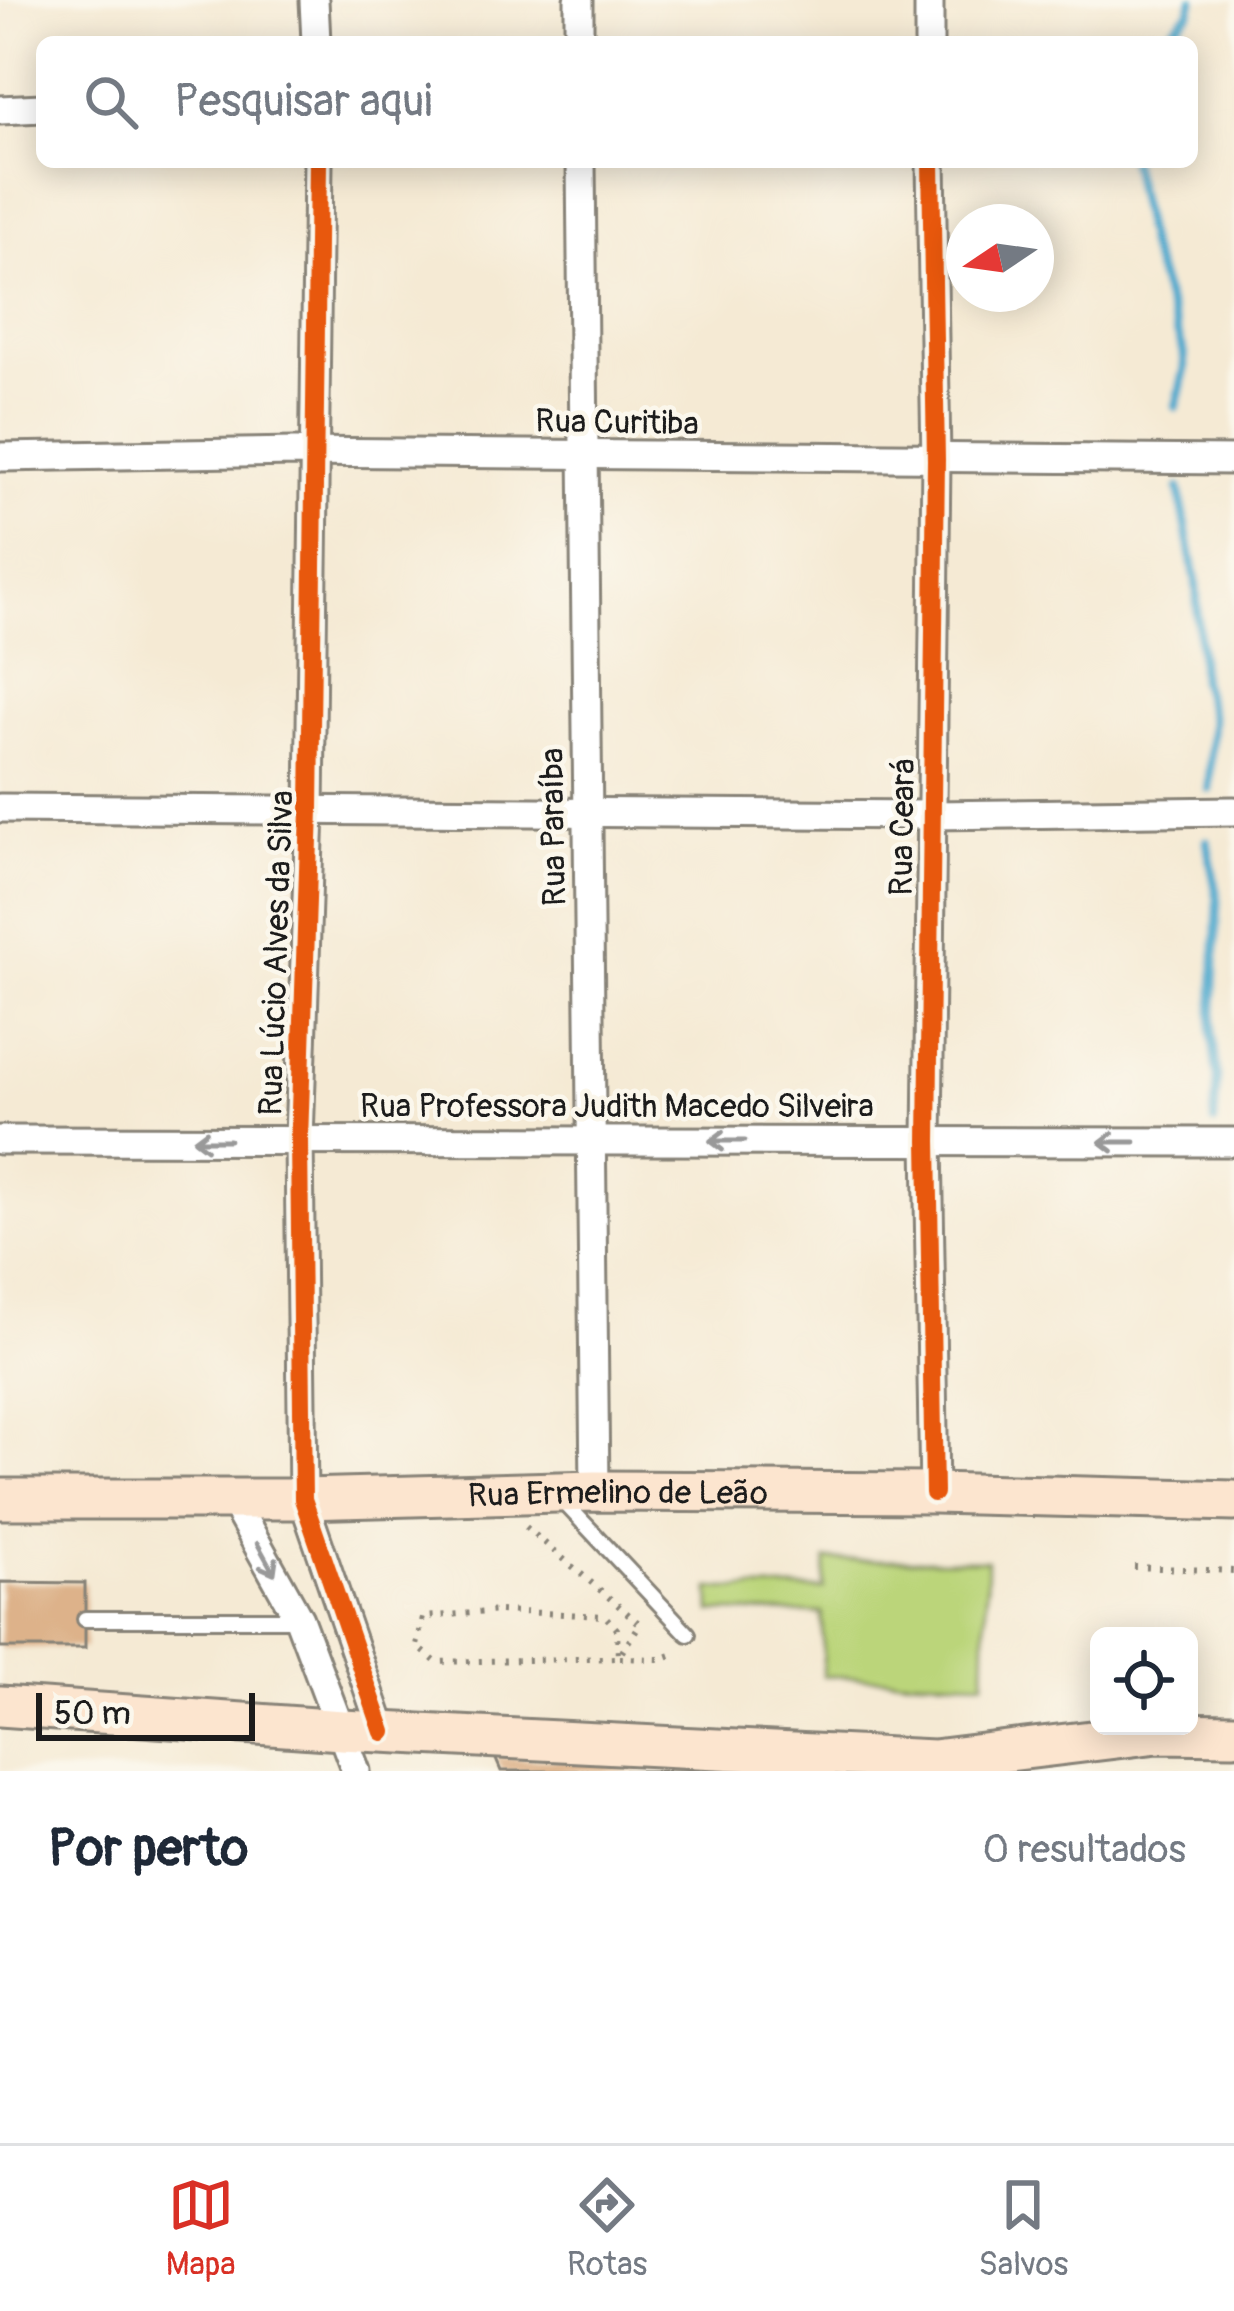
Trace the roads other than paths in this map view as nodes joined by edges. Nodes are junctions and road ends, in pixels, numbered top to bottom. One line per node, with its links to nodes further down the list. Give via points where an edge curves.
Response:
1 (314, 0): 4 (street)
2 (579, 0): 5 (street)
3 (929, 0): 6 (street)
4 (316, 36)
5 (579, 36)
6 (929, 36)
7 (36, 108): 8 (street)
8 (0, 110)
9 (318, 168): 12 (street, Rua Lúcio Alves da Silva)
10 (580, 168): 14 (street, Rua Paraíba)
11 (931, 168): 15 (street, Rua Ceará)
12 (316, 453): 13 (street, Rua Curitiba); 14 (street, Rua Curitiba); 18 (street, Rua Lúcio Alves da Silva)
13 (0, 457)
14 (584, 457): 15 (street, Rua Curitiba); 20 (street, Rua Paraíba)
15 (936, 460): 16 (street, Rua Curitiba); 21 (street, Rua Ceará)
16 (1234, 460)
17 (0, 808): 18 (street)
18 (310, 810): 20 (street); 23 (street, Rua Lúcio Alves da Silva)
19 (1234, 811): 21 (street)
20 (588, 813): 21 (street); 24 (street, Rua Paraíba)
21 (931, 815): 25 (street, Rua Ceará)
22 (0, 1140): 23 (street, Rua Professora Judith Macedo Silveira, one-way to 22)
23 (299, 1140): 24 (street, Rua Professora Judith Macedo Silveira); 32 (street, Rua Lúcio Alves da Silva)
24 (591, 1141): 25 (street, Rua Professora Judith Macedo Silveira, one-way to 24); 27 (street, Rua Paraíba)
25 (928, 1142): 26 (street, Rua Professora Judith Macedo Silveira, one-way to 25); 29 (street, Rua Ceará)
26 (1234, 1142)
27 (595, 1491): 28 (main road, Rua Ermelino de Leão); 29 (main road, Rua Ermelino de Leão)
28 (555, 1492): 32 (main road, Rua Ermelino de Leão); 36 (lane)
29 (934, 1493): 33 (main road, Rua Ermelino de Leão)
30 (0, 1498): 31 (main road, Rua Ermelino de Leão)
31 (232, 1499): 32 (main road, Rua Ermelino de Leão); 34 (street, one-way to 34)
32 (303, 1499): 39 (street, Rua Lúcio Alves da Silva)
33 (1234, 1501)
34 (299, 1618): 35 (lane); 38 (street)
35 (85, 1619)
36 (688, 1634)
37 (0, 1706): 38 (main road)
38 (342, 1730): 39 (main road); 45 (street)
39 (383, 1732): 44 (main road)
40 (1198, 1734): 41 (main road)
41 (1234, 1734)
42 (1145, 1735): 44 (main road)
43 (1154, 1735): 46 (main road)
44 (952, 1765)
45 (356, 1771)
46 (1094, 1771)

